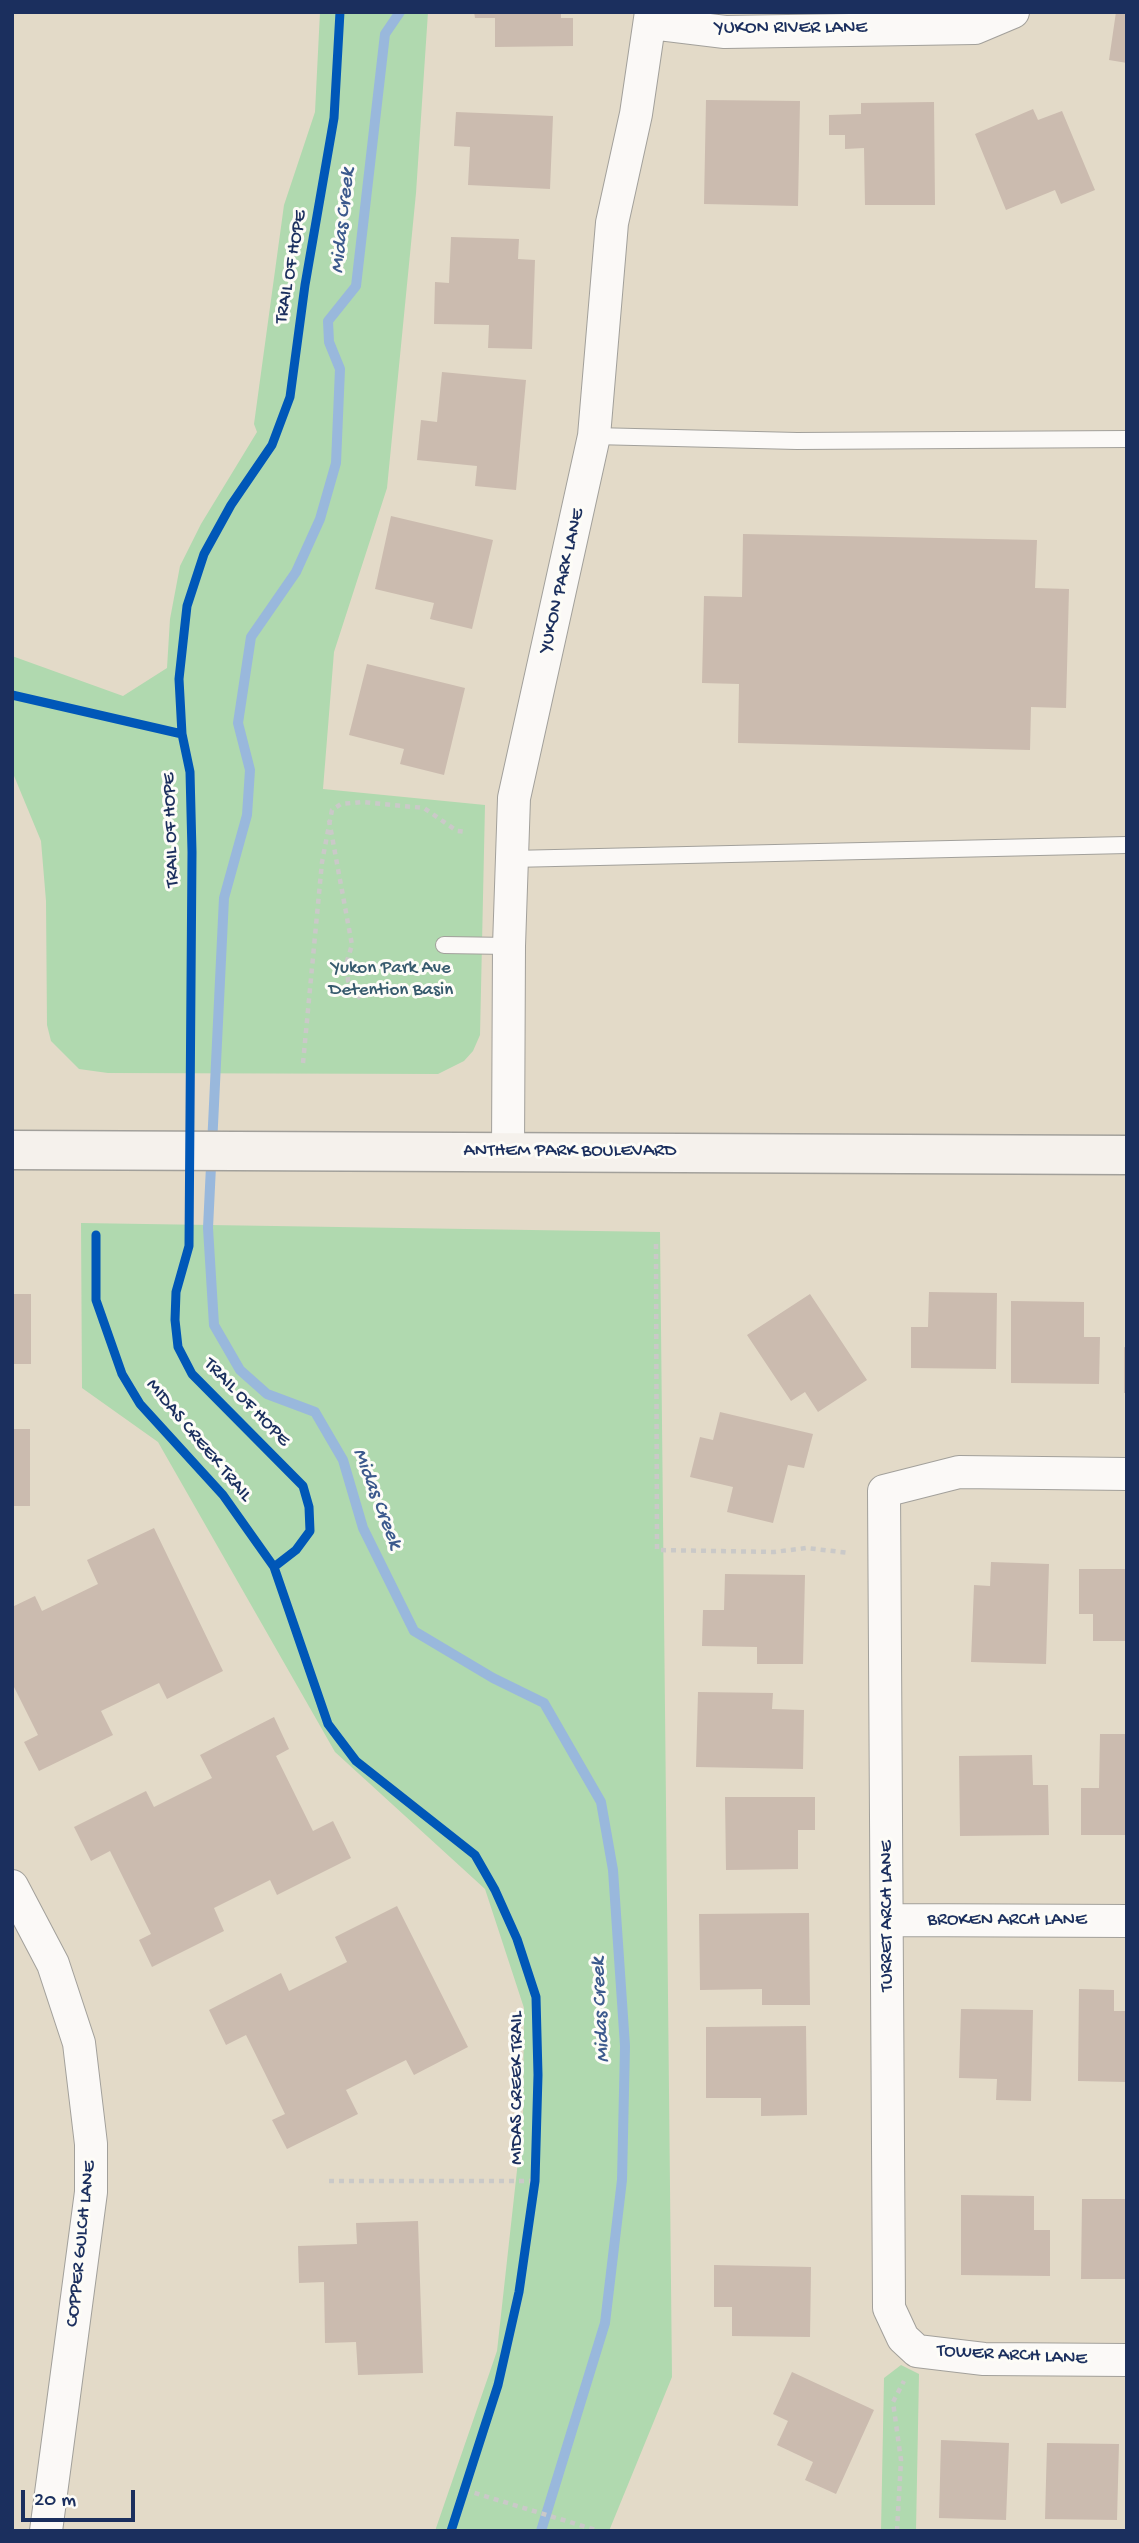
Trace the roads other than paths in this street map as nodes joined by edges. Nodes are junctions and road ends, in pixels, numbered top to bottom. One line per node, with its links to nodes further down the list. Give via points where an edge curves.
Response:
1 (1013, 12): 2 (street, YUKON RIVER LANE, via 975,28 724,32)
2 (651, 18): 3 (street, YUKON PARK LANE, via 636,114 611,223)
3 (594, 436): 4 (lane, via 797,441); 6 (street, YUKON PARK LANE, via 514,798)
4 (1127, 439)
5 (1127, 845): 6 (lane)
6 (511, 859): 8 (street, YUKON PARK LANE)
7 (444, 945): 8 (lane)
8 (509, 946): 10 (street, YUKON PARK LANE)
9 (12, 1150): 10 (main road, ANTHEM PARK BOULEVARD)
10 (508, 1151): 11 (main road, ANTHEM PARK BOULEVARD)
11 (1127, 1155)
12 (1127, 1474): 14 (street, TURRET ARCH LANE, via 960,1472 884,1491)
13 (12, 1886): 18 (street, COPPER GULCH LANE, via 53,1964 79,2043 91,2144 91,2192)
14 (888, 1920): 15 (street, BROKEN ARCH LANE); 16 (street, TURRET ARCH LANE, via 889,2308)
15 (1127, 1921)
16 (910, 2344): 17 (street, TOWER ARCH LANE, via 984,2359)
17 (1127, 2360)
18 (46, 2531)

